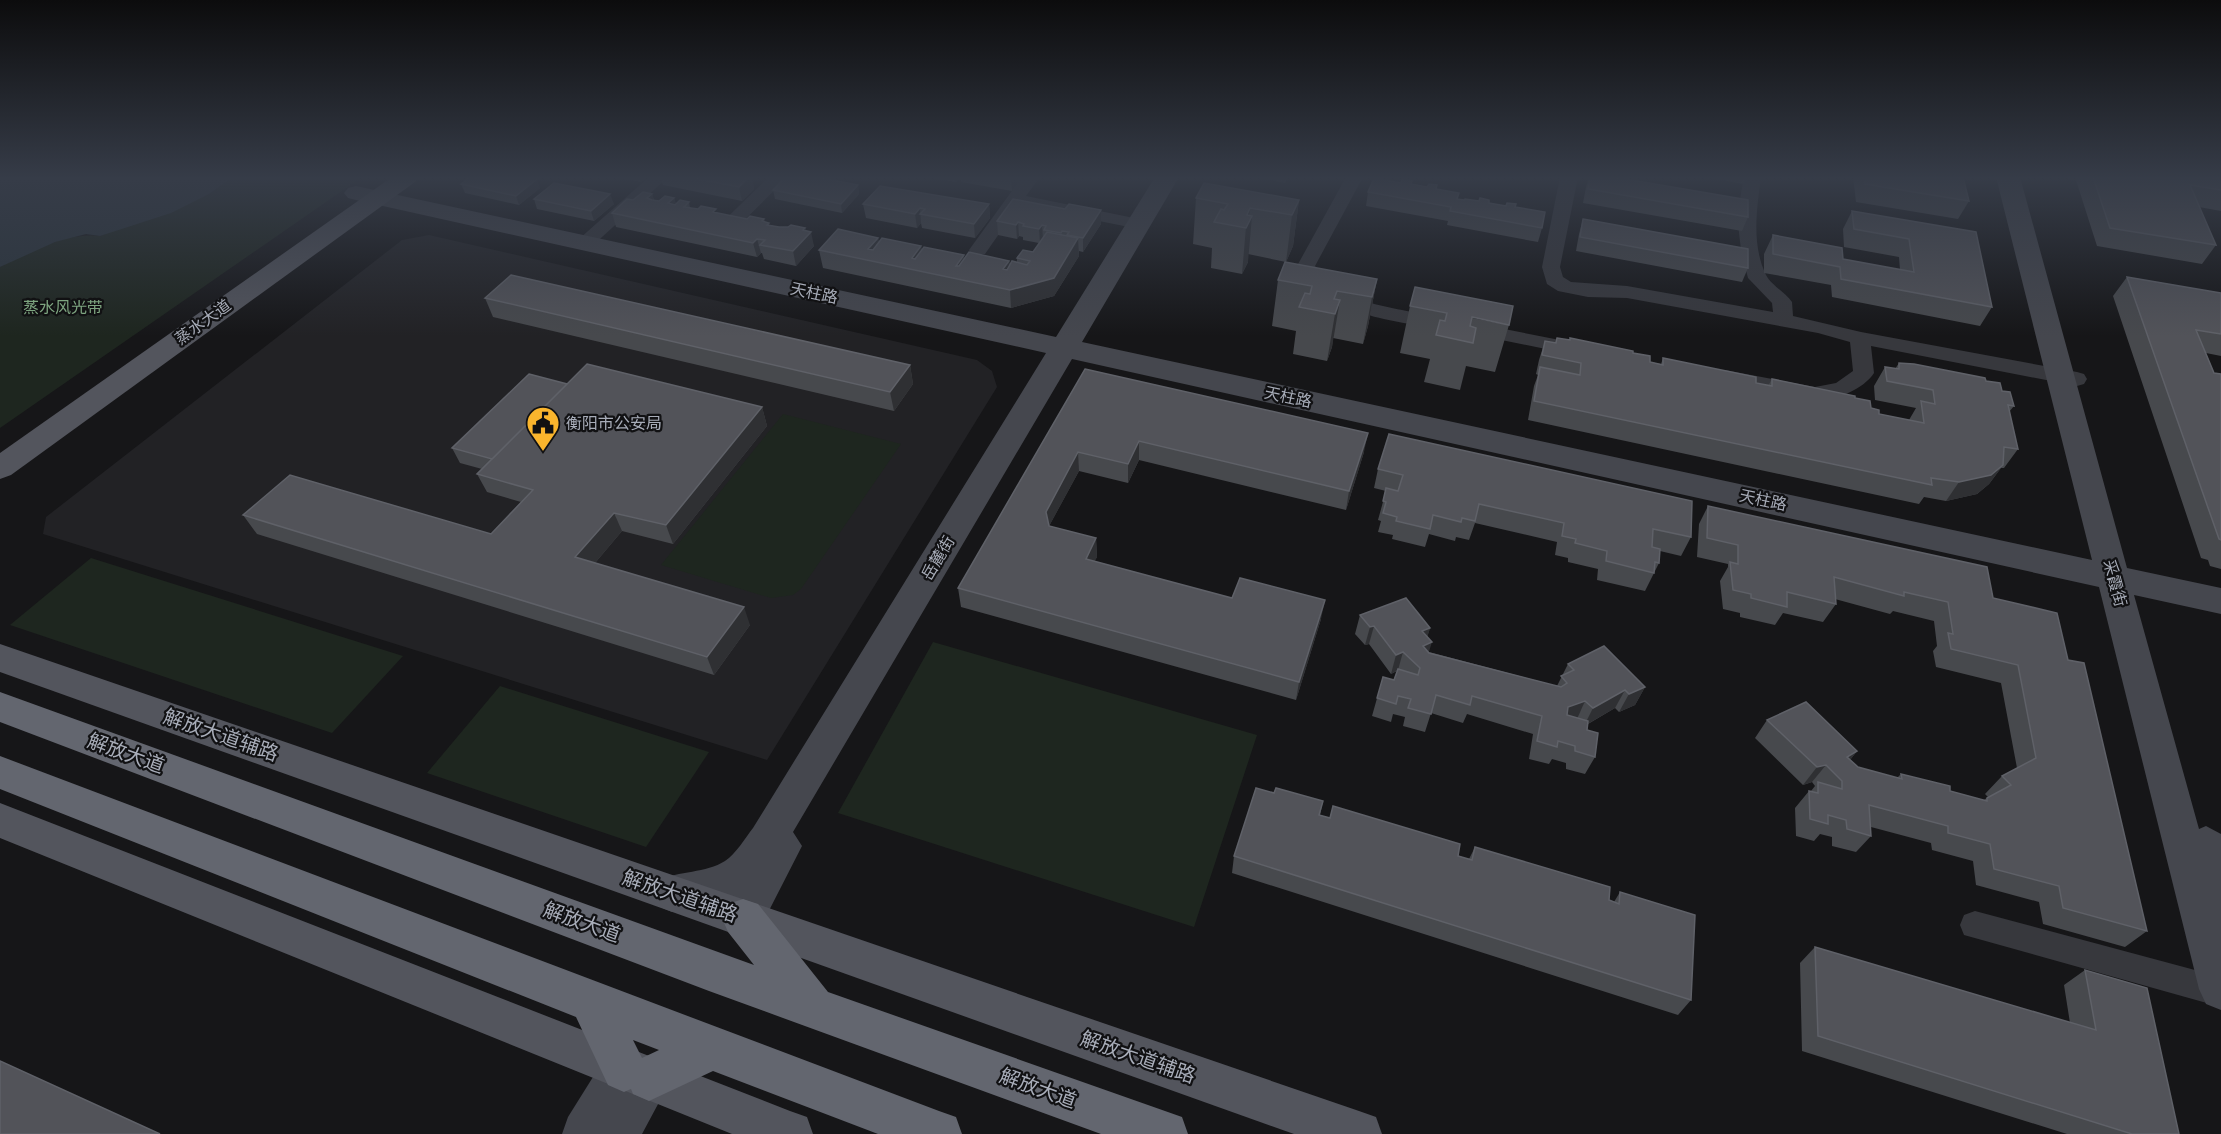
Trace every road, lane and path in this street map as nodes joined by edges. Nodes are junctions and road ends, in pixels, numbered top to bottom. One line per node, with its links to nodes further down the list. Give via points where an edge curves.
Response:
1 (311, 230): 23 (main road, 蒸水大道)
2 (316, 230): 24 (main road, 蒸水大道)
3 (533, 230): 15 (street, 天柱路)
4 (600, 230): 15 (street)
5 (724, 230): 14 (street)
6 (993, 230): 16 (street)
7 (1136, 230): 19 (street, 岳麓街)
8 (1145, 230): 19 (street, 岳麓街)
9 (1324, 230): 20 (street, via 1306,266 1313,280 1366,309)
10 (1558, 230): 17 (street, via 1551,267 1554,280 1565,287 1627,292)
11 (1748, 230): 17 (street, via 1757,278 1782,302)
12 (2024, 230): 22 (street, 采霞街)
13 (2034, 230): 22 (street, 采霞街)
14 (712, 242)
15 (585, 243): 19 (street, 天柱路)
16 (978, 250)
17 (1783, 320): 18 (street)
18 (1860, 338): 21 (street, via 1864,373 1843,388 1815,394); 22 (street)
19 (1070, 349): 25 (street, 天柱路); 31 (street, 岳麓街, via 767,841 741,873 713,886); 33 (street, 岳麓街)
20 (1594, 352)
21 (1709, 374)
22 (2068, 377): 25 (street, 采霞街)
23 (0, 444)
24 (0, 468)
25 (2123, 579): 26 (street, 天柱路); 32 (street, 采霞街); 35 (street, 采霞街)
26 (2221, 601)
27 (0, 658): 31 (main road, 解放大道辅路)
28 (0, 706): 37 (highway, 解放大道)
29 (0, 772): 36 (highway)
30 (0, 820): 39 (main road)
31 (672, 893): 33 (main road, 解放大道辅路)
32 (2221, 897)
33 (743, 918): 37 (highway); 45 (main road, 解放大道辅路)
34 (1975, 925): 35 (street)
35 (2221, 990)
36 (591, 1002): 38 (highway); 39 (highway)
37 (813, 1007): 44 (highway, 解放大道)
38 (712, 1048): 39 (highway); 43 (highway)
39 (637, 1074): 40 (street); 41 (street); 42 (main road)
40 (585, 1134)
41 (616, 1134)
42 (790, 1134)
43 (939, 1134)
44 (1165, 1134)
45 (1359, 1134)

